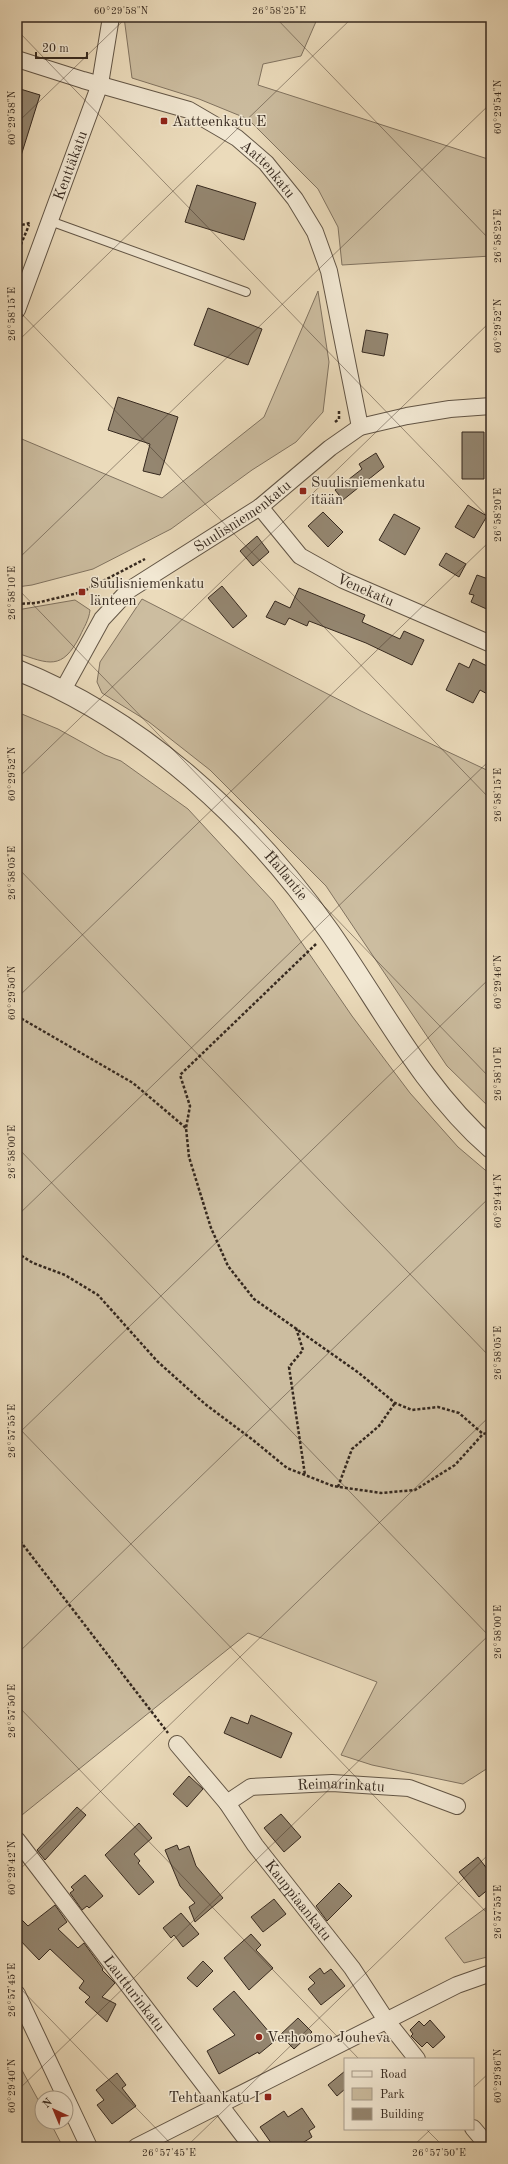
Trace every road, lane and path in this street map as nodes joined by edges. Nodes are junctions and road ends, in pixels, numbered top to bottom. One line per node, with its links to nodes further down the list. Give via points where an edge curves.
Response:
1 (111, 17): 3 (street, Kenttäkatu)
2 (17, 59): 3 (street, Aattenkatu)
3 (100, 84): 5 (street, Kenttäkatu); 14 (street, Aattenkatu, via 189,110 237,138 266,163 295,199 315,232 329,271)
4 (32, 216): 6 (path)
5 (50, 221): 9 (lane); 10 (street, Kenttäkatu)
6 (30, 223): 7 (path); 8 (path)
7 (17, 226)
8 (17, 254)
9 (246, 292)
10 (17, 310)
11 (491, 406): 14 (street, Suulisniemenkatu, via 450,409)
12 (339, 407): 13 (path, via 339,420)
13 (333, 425)
14 (360, 427): 15 (street, Suulisniemenkatu, via 330,448)
15 (260, 507): 18 (street, Venekatu, via 300,556 343,580); 20 (street, Suulisniemenkatu, via 129,590 102,619)
16 (148, 557): 17 (path, via 82,592 36,603)
17 (17, 604)
18 (491, 644)
19 (17, 670): 20 (street, Hallantie)
20 (63, 690): 21 (street, Hallantie, via 124,727 169,760 208,794 265,851 299,890)
21 (329, 931): 23 (path, via 180,1075 190,1106); 24 (street, Hallantie, via 439,1094)
22 (17, 1016): 23 (path, via 133,1083)
23 (186, 1128): 26 (path, via 189,1157 211,1228 228,1266 254,1299)
24 (491, 1148)
25 (17, 1253): 30 (path, via 33,1263 65,1275 98,1295 157,1361 205,1404 287,1468)
26 (296, 1328): 27 (path, via 360,1373); 30 (path, via 303,1350 289,1367)
27 (395, 1403): 29 (path, via 412,1410 438,1407 459,1413); 31 (path, via 379,1426 352,1449)
28 (491, 1432): 29 (path)
29 (483, 1434): 31 (path, via 455,1465 415,1490 381,1493)
30 (305, 1475): 31 (path)
31 (338, 1487)
32 (17, 1537): 33 (path)
33 (177, 1744): 34 (street, Kauppiaankatu)
34 (227, 1803): 35 (street, Reimarinkatu, via 252,1787 332,1783 409,1788); 39 (street, Kauppiaankatu, via 255,1845 352,1968)
35 (458, 1806)
36 (17, 1840): 41 (street, Lautturinkatu)
37 (491, 1973): 39 (street, via 457,1986)
38 (17, 1994): 43 (street)
39 (386, 2020): 40 (street, Kauppiaankatu); 41 (street)
40 (416, 2058)
41 (219, 2106): 44 (street); 45 (street, Lautturinkatu)
42 (474, 2129): 46 (street)
43 (89, 2147)
44 (136, 2147)
45 (252, 2147)
46 (489, 2147)

